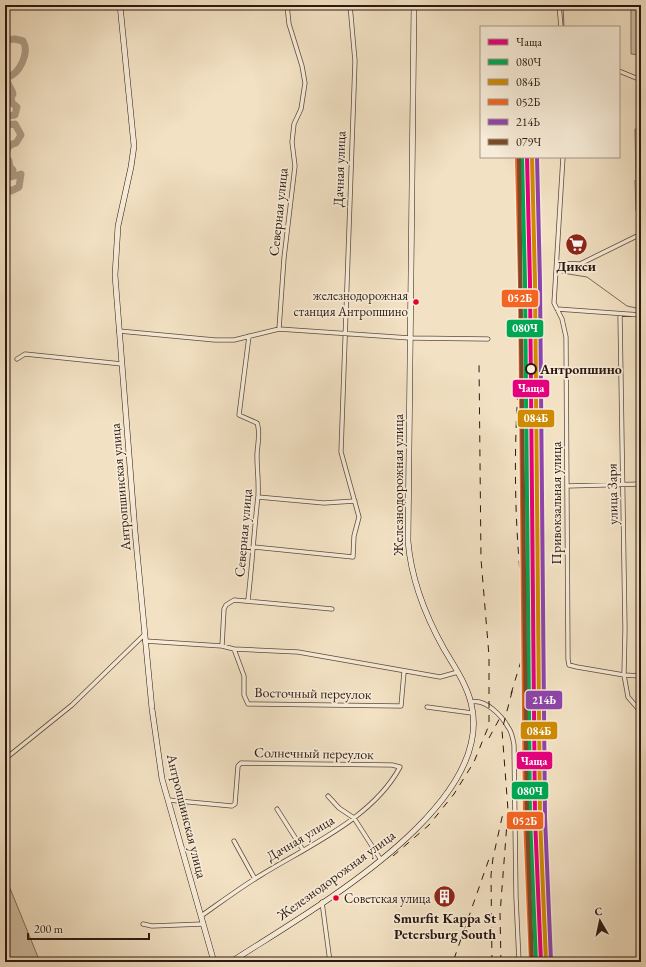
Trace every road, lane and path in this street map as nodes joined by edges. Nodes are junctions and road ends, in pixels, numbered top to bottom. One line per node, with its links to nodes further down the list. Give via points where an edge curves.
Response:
1 (120, 5): 16 (street, Антропшинская улица, via 134,146 118,226 115,255)
2 (287, 5): 15 (street, Северная улица, via 291,35 305,83 292,142 295,166)
3 (350, 5): 17 (street, Дачная улица, via 355,61 348,209)
4 (414, 5): 19 (street, Железнодорожная улица)
5 (559, 5): 6 (street)
6 (561, 26)
7 (620, 71): 8 (street)
8 (641, 80)
9 (563, 158): 11 (street, Привокзальная улица)
10 (641, 234): 11 (street, via 580,264)
11 (557, 264): 12 (street, Привокзальная улица, via 554,303)
12 (557, 309): 13 (street); 25 (street, Привокзальная улица, via 566,337)
13 (620, 314): 14 (street); 24 (street, улица Заря)
14 (641, 315)
15 (279, 329): 17 (street); 18 (street)
16 (119, 331): 18 (street, via 215,340 234,340); 22 (street, Антропшинская улица)
17 (346, 333): 19 (street); 27 (street, Дачная улица, via 341,452)
18 (249, 336): 26 (street, Северная улица, via 240,415 257,423 259,428)
19 (410, 338): 20 (street); 36 (street, Железнодорожная улица, via 410,560 414,581 432,625)
20 (488, 339)
21 (17, 359): 22 (street, via 25,354)
22 (122, 364): 31 (street, Антропшинская улица)
23 (641, 484): 24 (street)
24 (623, 485): 25 (street); 37 (street, улица Заря)
25 (567, 486): 37 (street, Привокзальная улица, via 570,665)
26 (258, 497): 27 (street, via 324,503); 28 (street, Северная улица)
27 (355, 501): 28 (street, via 359,517 354,536 353,557)
28 (254, 547): 29 (street, Северная улица)
29 (248, 600): 30 (street, via 285,606); 33 (street, via 234,600 226,605)
30 (332, 609)
31 (145, 634): 32 (street, Антропшинская улица); 43 (street, via 72,705)
32 (145, 641): 33 (street); 46 (street, Антропшинская улица, via 162,779)
33 (222, 646): 34 (street)
34 (234, 649): 35 (street, via 298,652); 35 (street, Восточный переулок, via 244,676 244,695 248,704 401,706)
35 (404, 672): 36 (street, via 440,677)
36 (458, 672): 39 (street, Железнодорожная улица)
37 (624, 675): 38 (street); 41 (street, улица Заря, via 628,697)
38 (641, 676)
39 (471, 702): 42 (street, Железнодорожная улица); 60 (street, via 479,701 490,708 509,727 513,740)
40 (427, 707): 42 (street)
41 (641, 712)
42 (474, 713): 51 (street, Железнодорожная улица, via 474,732 463,766 420,826)
43 (5, 759)
44 (400, 767): 46 (street, Солнечный переулок, via 241,763 238,766 235,804 232,806); 48 (street, Дачная улица, via 376,800)
45 (328, 796): 48 (street, via 339,808)
46 (168, 800): 54 (street, Антропшинская улица)
47 (277, 809): 50 (street)
48 (354, 818): 50 (street, Дачная улица); 51 (street)
49 (234, 841): 52 (street)
50 (303, 850): 52 (street, Дачная улица)
51 (381, 860): 53 (street, Железнодорожная улица)
52 (255, 879): 54 (street, Дачная улица)
53 (322, 902): 58 (street, Железнодорожная улица); 59 (street)
54 (201, 916): 56 (street, Антропшинская улица)
55 (143, 924): 56 (street)
56 (203, 924): 57 (street, Антропшинская улица)
57 (214, 962)
58 (231, 962)
59 (330, 962)
60 (519, 962)

